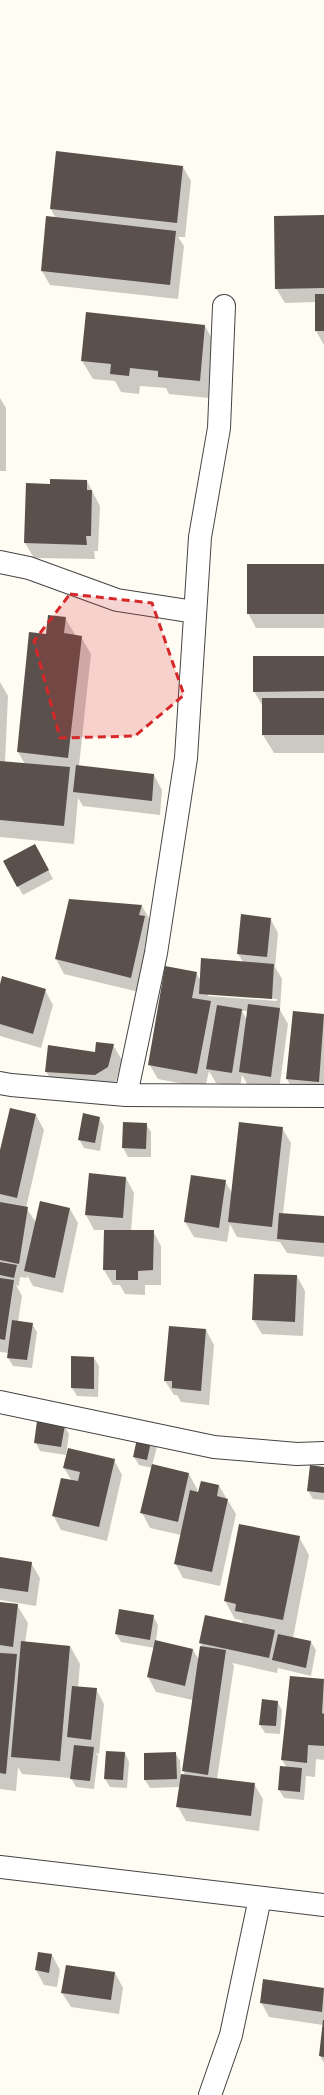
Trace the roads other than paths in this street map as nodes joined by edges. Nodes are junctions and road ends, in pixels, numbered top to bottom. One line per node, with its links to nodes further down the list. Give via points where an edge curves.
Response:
1 (224, 306): 3 (street, via 219,428 200,536)
2 (0, 562): 3 (street, via 29,568 117,600)
3 (195, 612): 5 (street, via 186,758 156,953)
4 (0, 1083): 5 (street)
5 (126, 1095): 6 (street)
6 (324, 1096)
7 (0, 1402): 8 (street, via 214,1447 296,1454)
8 (324, 1453)
9 (0, 1867): 10 (street)
10 (260, 1898): 11 (street); 12 (street, via 231,2035)
11 (324, 1905)
12 (210, 2095)

